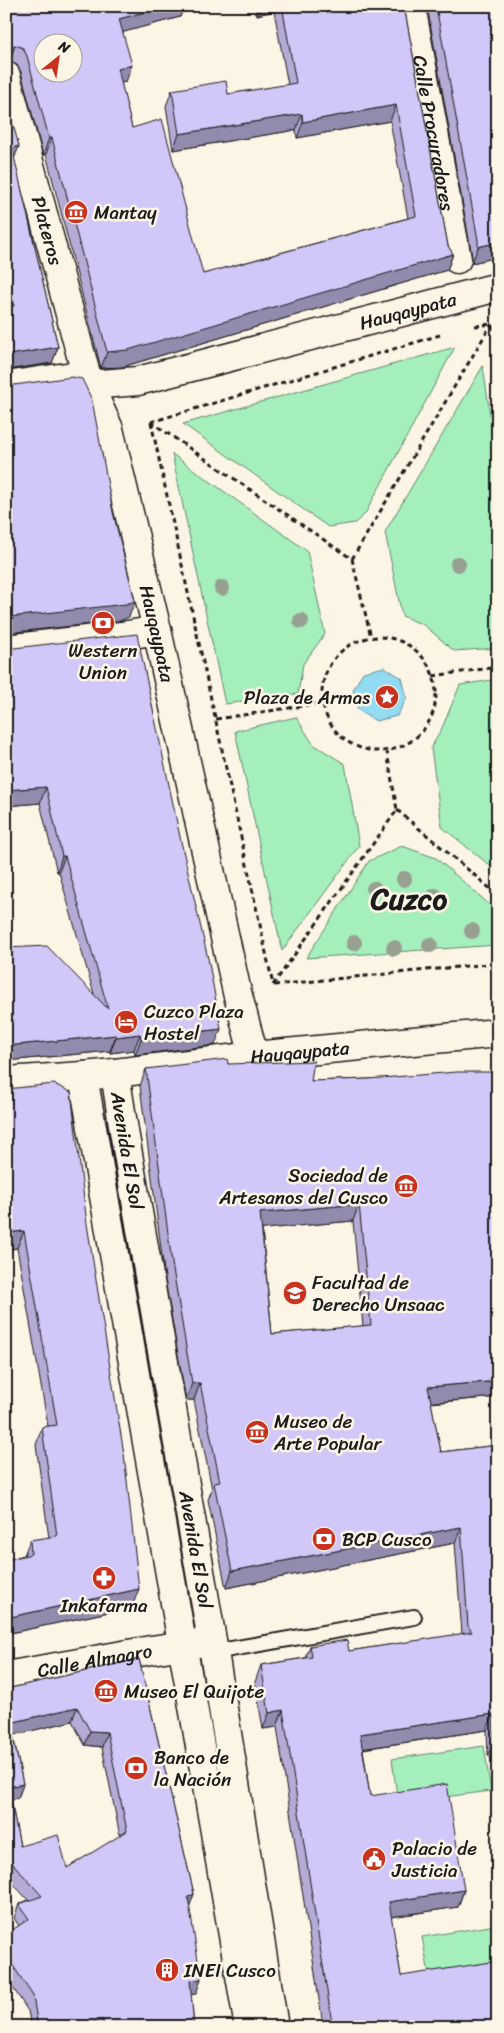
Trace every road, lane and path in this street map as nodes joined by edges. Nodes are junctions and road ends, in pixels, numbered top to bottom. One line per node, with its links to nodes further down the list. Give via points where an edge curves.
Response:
1 (411, 6): 3 (street, Calle Procuradores)
2 (6, 76): 9 (street, Plateros)
3 (458, 259)
4 (498, 287): 9 (street, Hauqaypata, via 138,381)
5 (492, 324): 6 (path); 8 (path); 12 (path)
6 (470, 326)
7 (442, 334): 11 (path)
8 (498, 342)
9 (89, 385): 10 (street, via 73,377); 13 (street, Hauqaypata, via 109,429)
10 (6, 386)
11 (151, 422): 12 (path); 19 (path)
12 (352, 558): 14 (path)
13 (157, 630): 15 (street); 26 (street, Hauqaypata)
14 (371, 637): 17 (path, via 406,643 420,654); 18 (path, via 353,642 332,660 322,685)
15 (6, 649)
16 (498, 666): 17 (path)
17 (433, 676): 20 (path, via 436,702 431,718 410,742)
18 (322, 704): 19 (path); 20 (path, via 329,722 341,736 357,747)
19 (216, 719): 24 (path)
20 (387, 752): 21 (path)
21 (397, 810): 22 (path); 24 (path)
22 (498, 895)
23 (498, 963): 24 (path)
24 (273, 985)
25 (498, 1033): 26 (street, Hauqaypata)
26 (254, 1056): 27 (street)
27 (115, 1073): 28 (street); 32 (street, Avenida El Sol)
28 (84, 1076): 29 (street); 31 (street, Avenida El Sol)
29 (6, 1081)
30 (414, 1617): 32 (lane)
31 (182, 1645): 32 (street, Calle Almagro); 33 (street, Calle Almagro); 34 (street, Avenida El Sol)
32 (213, 1647): 35 (street, Avenida El Sol)
33 (6, 1676)
34 (249, 2027)
35 (274, 2027)

